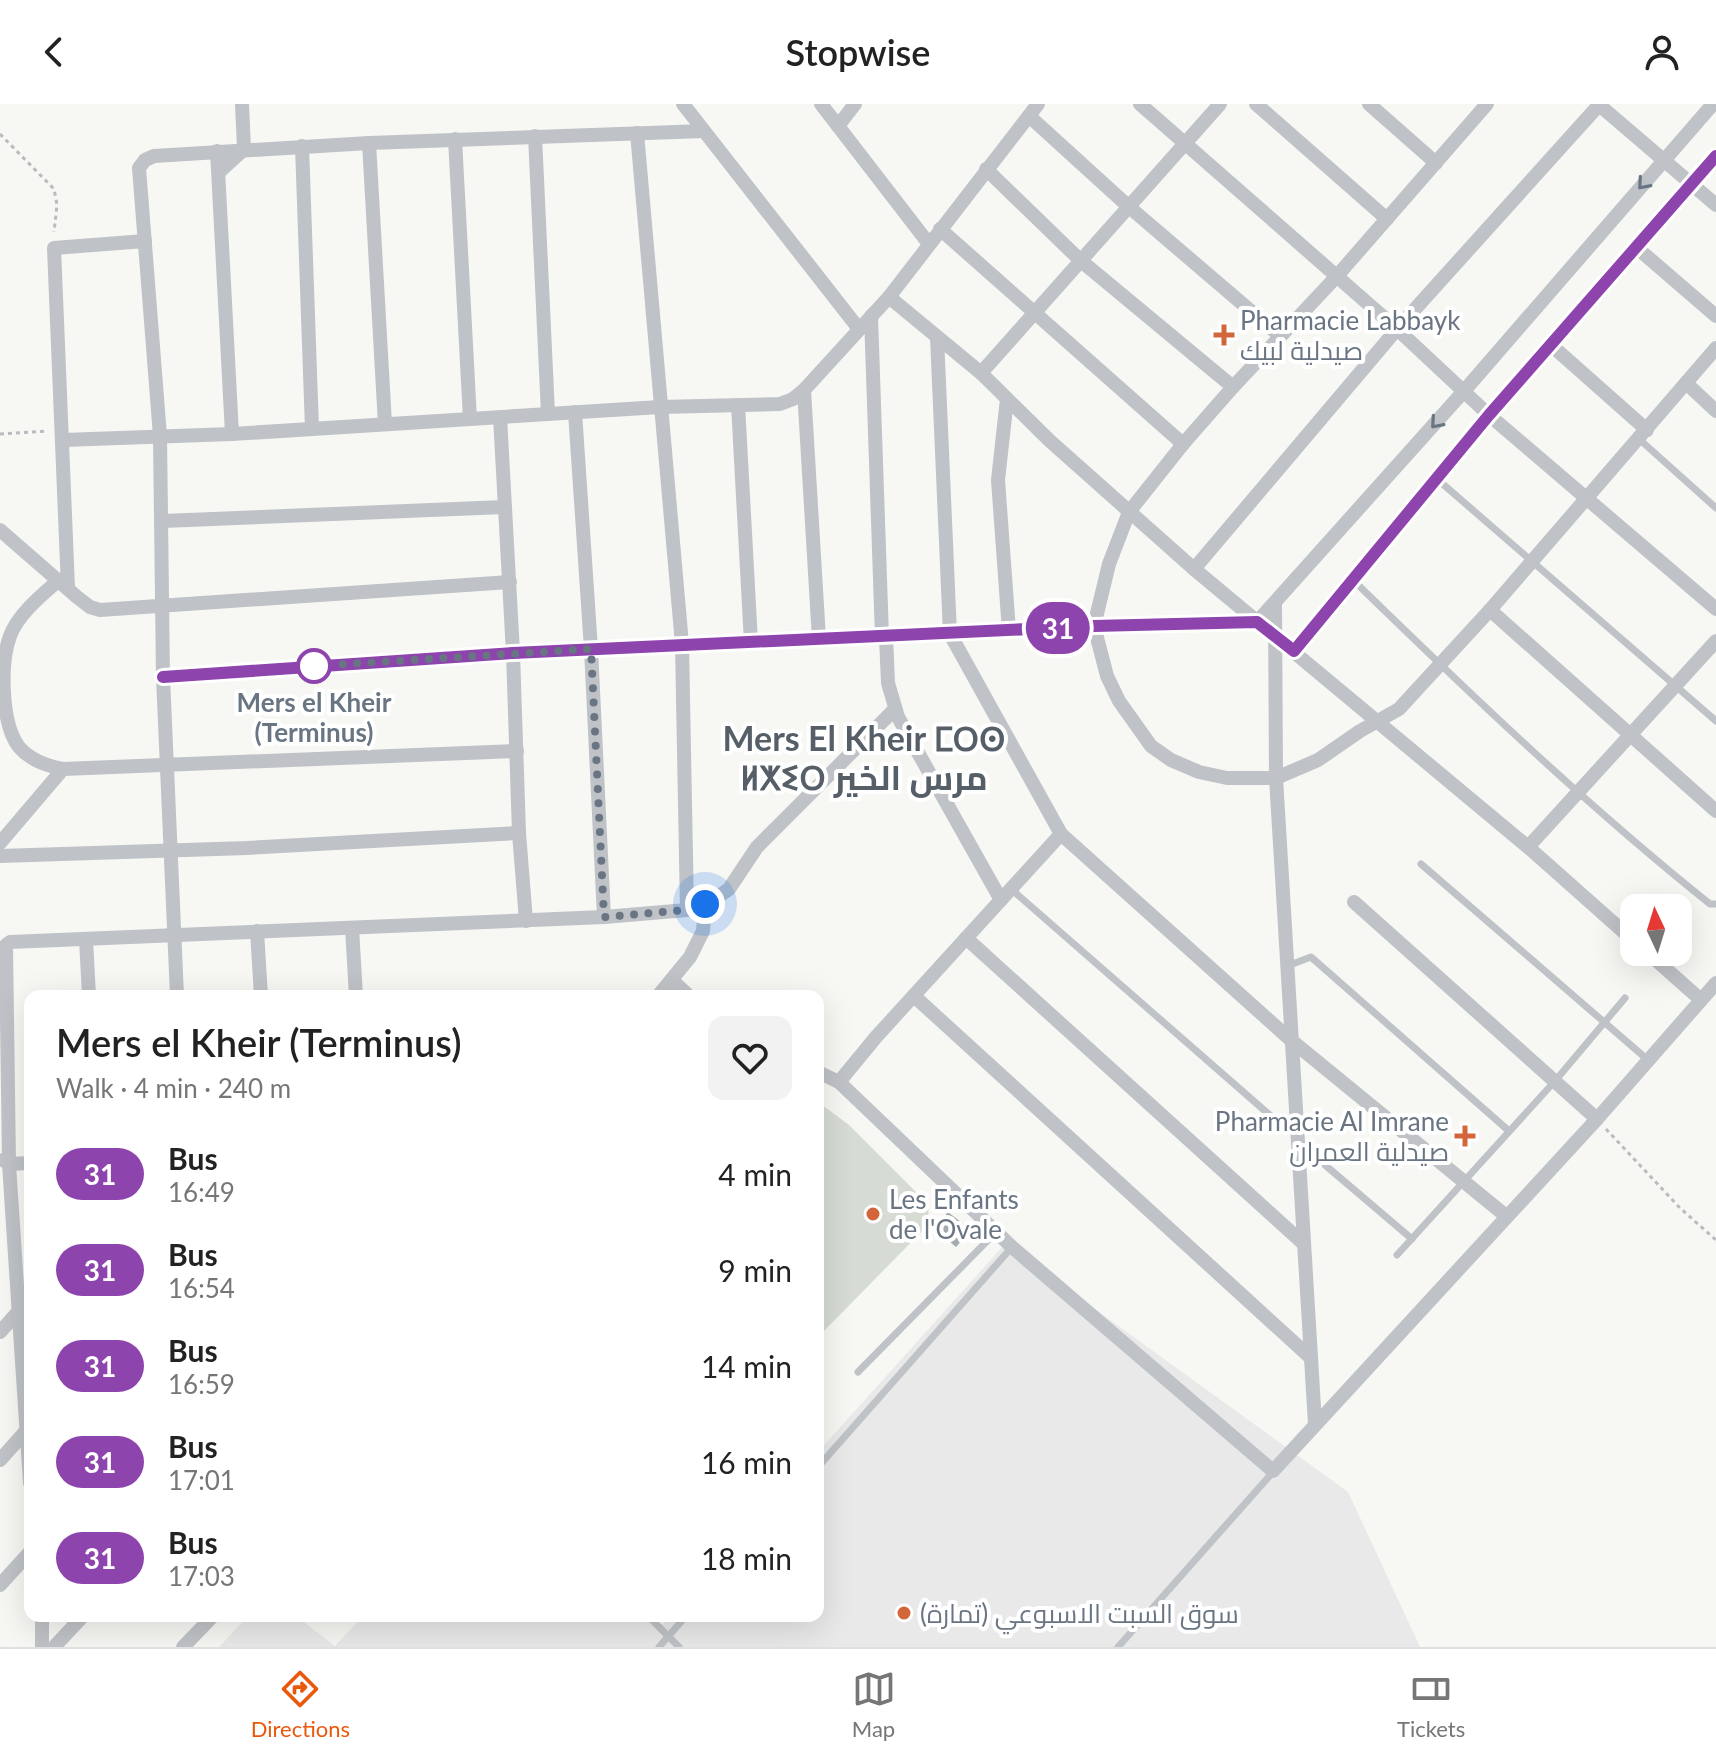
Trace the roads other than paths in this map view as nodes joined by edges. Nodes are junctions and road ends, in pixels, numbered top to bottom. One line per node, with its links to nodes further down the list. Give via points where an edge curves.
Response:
1 (242, 104): 21 (street)
2 (683, 104): 14 (street)
3 (821, 104): 13 (street)
4 (855, 104): 13 (street)
5 (1140, 104): 19 (street)
6 (1220, 104): 19 (street)
7 (1256, 104): 31 (street)
8 (1369, 104): 25 (street)
9 (1598, 104): 24 (street); 43 (street)
10 (1713, 104): 24 (street)
11 (1483, 106): 25 (street)
12 (1034, 110): 26 (street); 30 (street)
13 (838, 126): 34 (street)
14 (704, 131): 15 (street); 42 (street)
15 (637, 133): 16 (street); 55 (street)
16 (535, 136): 17 (street); 58 (street)
17 (455, 139): 18 (street); 61 (street)
18 (369, 143): 20 (street); 62 (street)
19 (1183, 143): 30 (street); 37 (street)
20 (302, 146): 21 (street); 63 (street)
21 (244, 149): 22 (street); 27 (street)
22 (217, 151): 27 (street); 33 (street, via 145,160 139,168)
23 (1716, 156): 28 (street)
24 (1664, 160): 28 (street); 52 (street, one-way to 52)
25 (1436, 163): 31 (street)
26 (986, 169): 32 (street); 36 (street)
27 (219, 172): 64 (street)
28 (1692, 184): 29 (street); 35 (street)
29 (1716, 205)
30 (1128, 206): 36 (street); 44 (street)
31 (1387, 219): 37 (street)
32 (940, 229): 34 (street); 39 (street)
33 (145, 241): 66 (street, via 54,248); 67 (street)
34 (929, 244): 38 (street)
35 (1636, 247): 41 (street); 46 (street)
36 (1080, 260): 39 (street); 50 (street)
37 (1337, 276): 43 (street); 44 (street)
38 (889, 297): 40 (street); 45 (street)
39 (1034, 313): 48 (street); 68 (street)
40 (871, 316): 42 (street); 90 (street)
41 (1716, 316)
42 (859, 329): 51 (street)
43 (1397, 329): 52 (street); 77 (street)
44 (1280, 336): 50 (street)
45 (937, 337): 48 (street); 88 (street)
46 (1551, 345): 59 (street); 65 (street)
47 (1716, 348): 49 (street)
48 (981, 373): 53 (street)
49 (1686, 383): 56 (street); 65 (street)
50 (1233, 387): 68 (street)
51 (804, 390): 54 (street, via 780,404); 91 (street)
52 (1464, 391): 59 (street); 81 (street, one-way to 81)
53 (1007, 399): 73 (street); 87 (street, via 998,480)
54 (738, 405): 55 (street); 93 (street)
55 (660, 407): 57 (street); 94 (street)
56 (1716, 411)
57 (575, 412): 58 (street); 95 (street)
58 (548, 414): 60 (street)
59 (1489, 415): 69 (street); 70 (street)
60 (500, 417): 61 (street); 71 (street)
61 (470, 419): 62 (street)
62 (385, 424): 63 (street)
63 (312, 429): 64 (street)
64 (232, 434): 67 (street)
65 (1643, 434): 70 (street); 72 (lane)
66 (63, 435): 67 (street); 80 (street)
67 (160, 436): 74 (street)
68 (1183, 444): 73 (street)
69 (1437, 478): 76 (lane); 78 (street)
70 (1586, 499): 76 (street); 83 (street)
71 (504, 507): 74 (street); 79 (street)
72 (1716, 508)
73 (1129, 512): 77 (street); 86 (street)
74 (163, 521): 82 (street)
75 (0, 530): 80 (street)
76 (1532, 559): 84 (street); 100 (lane)
77 (1194, 569): 85 (street)
78 (1353, 580): 96 (street); 98 (lane)
79 (510, 582): 82 (street); 97 (street)
80 (64, 584): 82 (street, via 95,610); 107 (street, via 41,596 15,627 4,681 14,739 31,757)
81 (1275, 603): 85 (street); 89 (street)
82 (163, 606): 99 (street)
83 (1716, 609)
84 (1490, 610): 98 (street); 104 (street)
85 (1257, 622): 86 (street); 89 (street)
86 (1094, 626): 87 (street); 108 (street, via 1107,676 1151,746 1199,772)
87 (1009, 631): 88 (street)
88 (950, 634): 90 (street); 112 (street)
89 (1274, 635): 96 (street); 108 (street)
90 (884, 637): 91 (street); 101 (street)
91 (819, 639): 93 (street)
92 (1716, 641): 100 (street)
93 (751, 642): 94 (street)
94 (682, 644): 95 (street); 122 (street)
95 (591, 649): 97 (street); 123 (street)
96 (1294, 651): 102 (street)
97 (513, 653): 99 (street); 105 (street)
98 (1439, 664): 102 (street, via 1399,709); 109 (lane)
99 (163, 677): 106 (street)
100 (1675, 686): 103 (lane); 104 (street)
101 (895, 709): 118 (street); 120 (street, via 757,847 729,889)
102 (1377, 720): 108 (street, via 1318,760); 114 (street)
103 (1716, 721)
104 (1631, 734): 109 (street); 110 (street)
105 (517, 751): 106 (street); 111 (street)
106 (168, 764): 107 (street); 115 (street)
107 (63, 769): 113 (street)
108 (1276, 778): 131 (street)
109 (1579, 791): 114 (street); 121 (lane, via 1689,887)
110 (1716, 811)
111 (519, 833): 115 (street); 124 (street)
112 (1061, 834): 118 (street); 145 (street)
113 (1, 840)
114 (1528, 847): 126 (street)
115 (172, 850): 116 (street); 128 (street)
116 (0, 856)
117 (1421, 864): 144 (lane)
118 (1006, 895): 129 (street); 151 (lane, via 1272,1117)
119 (1354, 902): 148 (street)
120 (705, 904): 122 (street); 133 (street, via 703,931)
121 (1716, 904)
122 (687, 910): 123 (street)
123 (604, 917): 124 (street)
124 (526, 921): 125 (street)
125 (352, 928): 127 (street); 138 (street)
126 (1620, 929)
127 (257, 931): 128 (street); 137 (street)
128 (174, 935): 130 (street); 136 (street)
129 (966, 938): 141 (street); 162 (street)
130 (86, 939): 135 (street); 153 (street, via 10,942 4,948)
131 (1287, 966): 145 (street); 152 (lane, via 1311,957)
132 (1663, 966): 143 (street)
133 (672, 980): 139 (street); 140 (street)
134 (1716, 983): 143 (street)
135 (89, 990)
136 (177, 990)
137 (261, 990)
138 (356, 990)
139 (663, 990)
140 (683, 990)
141 (914, 996): 149 (street); 167 (street)
142 (1625, 998): 144 (lane)
143 (1701, 1000): 146 (street)
144 (1604, 1023): 146 (lane); 148 (lane)
145 (1292, 1041): 151 (street); 156 (street)
146 (1648, 1060): 150 (street)
147 (824, 1075): 149 (street)
148 (1555, 1081): 150 (street); 152 (lane)
149 (839, 1082): 160 (street)
150 (1597, 1119): 159 (street)
151 (1297, 1122): 162 (street)
152 (1509, 1131): 156 (lane)
153 (4, 1161): 154 (street); 157 (street)
154 (24, 1163)
155 (1325, 1165): 161 (lane)
156 (1465, 1181): 159 (street); 161 (lane)
157 (11, 1195): 158 (street); 165 (street)
158 (0, 1207)
159 (1506, 1216): 170 (street)
160 (996, 1232): 163 (street); 168 (lane)
161 (1412, 1239): 164 (lane)
162 (1304, 1244): 167 (street)
163 (1012, 1247): 173 (lane); 174 (street)
164 (1397, 1255)
165 (19, 1311): 166 (street); 169 (street)
166 (0, 1332)
167 (1311, 1358): 170 (street)
168 (858, 1372)
169 (24, 1397)
170 (1315, 1424): 174 (street)
171 (24, 1433): 172 (street)
172 (0, 1460)
173 (824, 1460)
174 (1273, 1471): 188 (lane)
175 (24, 1559): 176 (street)
176 (0, 1585)
177 (42, 1622): 183 (street)
178 (77, 1622): 184 (street)
179 (207, 1622): 185 (street)
180 (654, 1622): 182 (lane)
181 (681, 1622): 182 (lane)
182 (668, 1636): 186 (lane); 187 (lane)
183 (42, 1647)
184 (54, 1647)
185 (183, 1647)
186 (659, 1647)
187 (679, 1647)
188 (1118, 1647)

